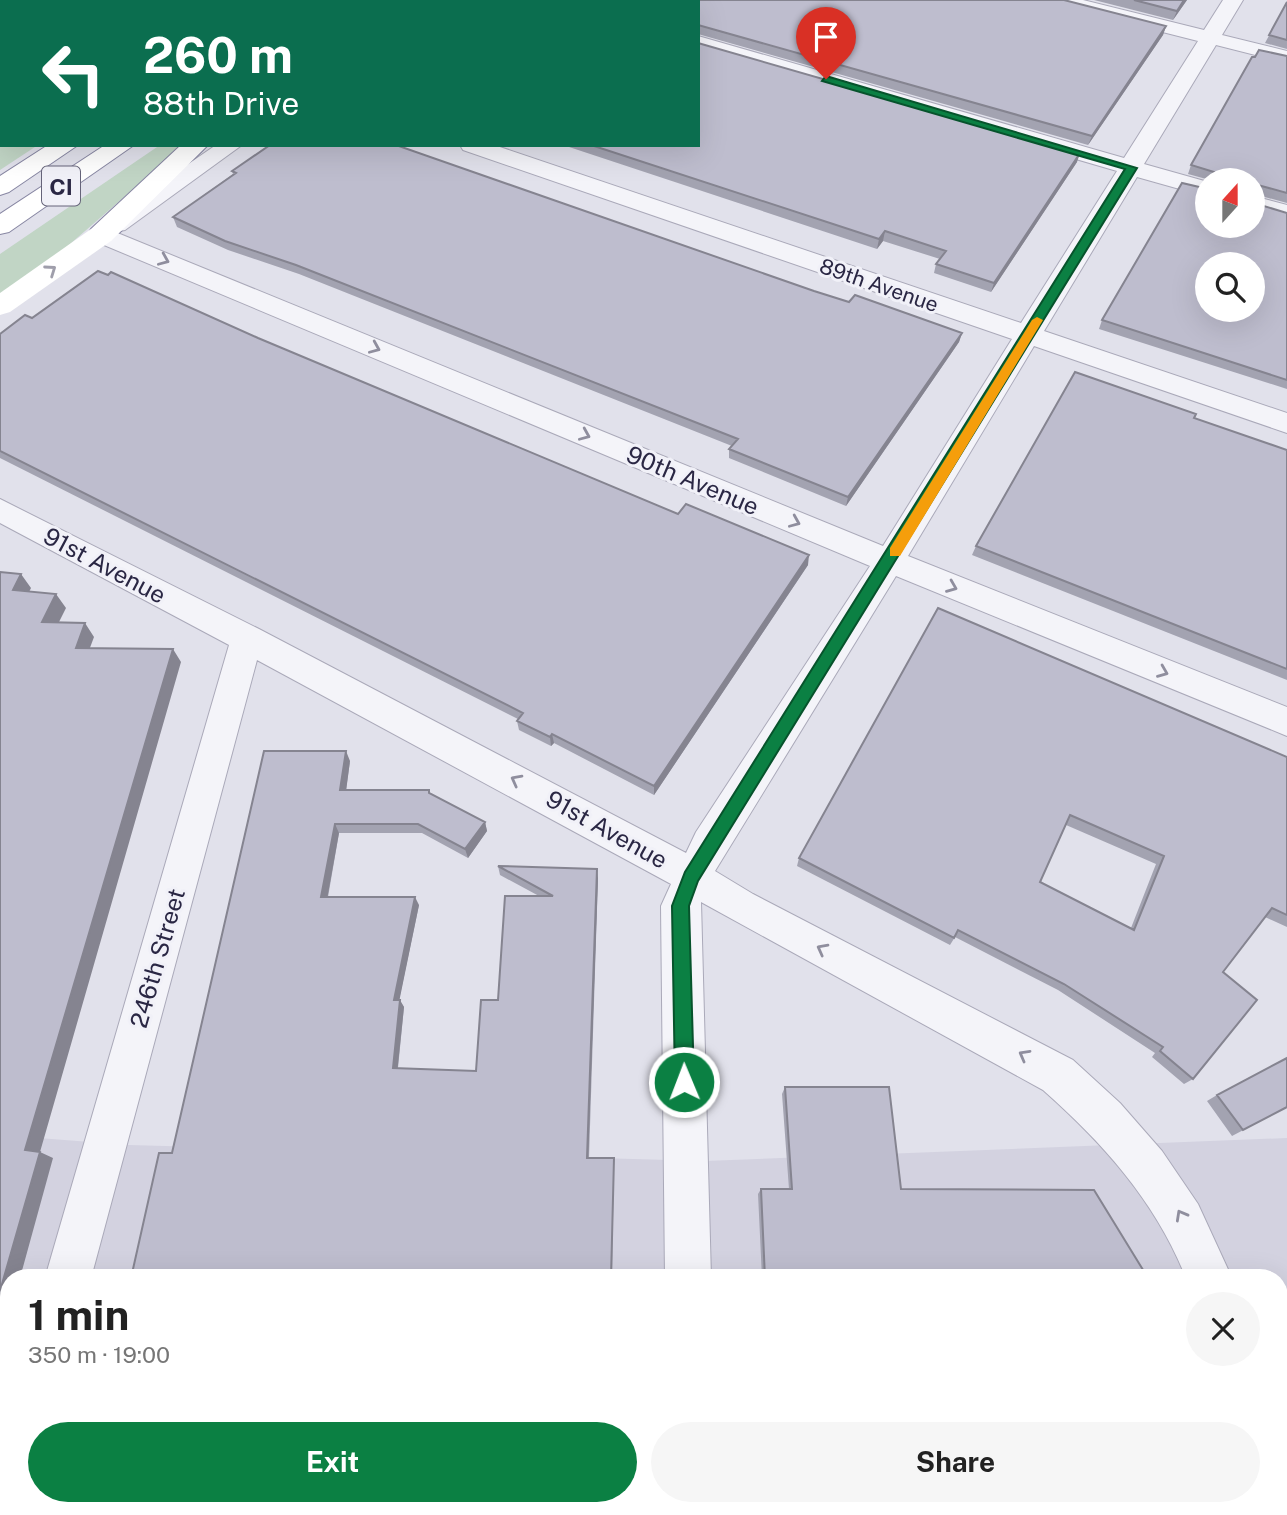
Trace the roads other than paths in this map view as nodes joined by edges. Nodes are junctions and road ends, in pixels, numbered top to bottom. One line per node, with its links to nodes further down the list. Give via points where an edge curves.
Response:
1 (1059, 0): 3 (street)
2 (1233, 0): 3 (street)
3 (1212, 38): 5 (street); 11 (street)
4 (700, 42): 11 (street)
5 (1287, 57)
6 (63, 147): 13 (main road, CI)
7 (119, 147): 16 (main road, CI)
8 (194, 147): 17 (main road)
9 (228, 147): 17 (street)
10 (477, 147): 19 (street, 89th Avenue)
11 (1131, 168): 12 (street); 19 (street)
12 (1195, 186)
13 (0, 187)
14 (1265, 206): 15 (street)
15 (1287, 212)
16 (0, 226)
17 (101, 234): 18 (main road, one-way to 17); 22 (street, 90th Avenue, one-way to 22)
18 (0, 306)
19 (1028, 336): 20 (street, 89th Avenue); 22 (street)
20 (1287, 423)
21 (0, 510): 23 (street, 91st Avenue)
22 (889, 561): 24 (street, 90th Avenue, one-way to 24); 25 (street)
23 (247, 638): 25 (street, 91st Avenue, one-way to 23, via 641,846); 26 (street, 246th Street)
24 (1287, 722)
25 (691, 877): 27 (street, via 680,906); 28 (street, 91st Avenue, one-way to 25, via 1175,1205 1148,1167 1089,1101 1058,1075)
26 (71, 1269)
27 (688, 1269)
28 (1206, 1269)

